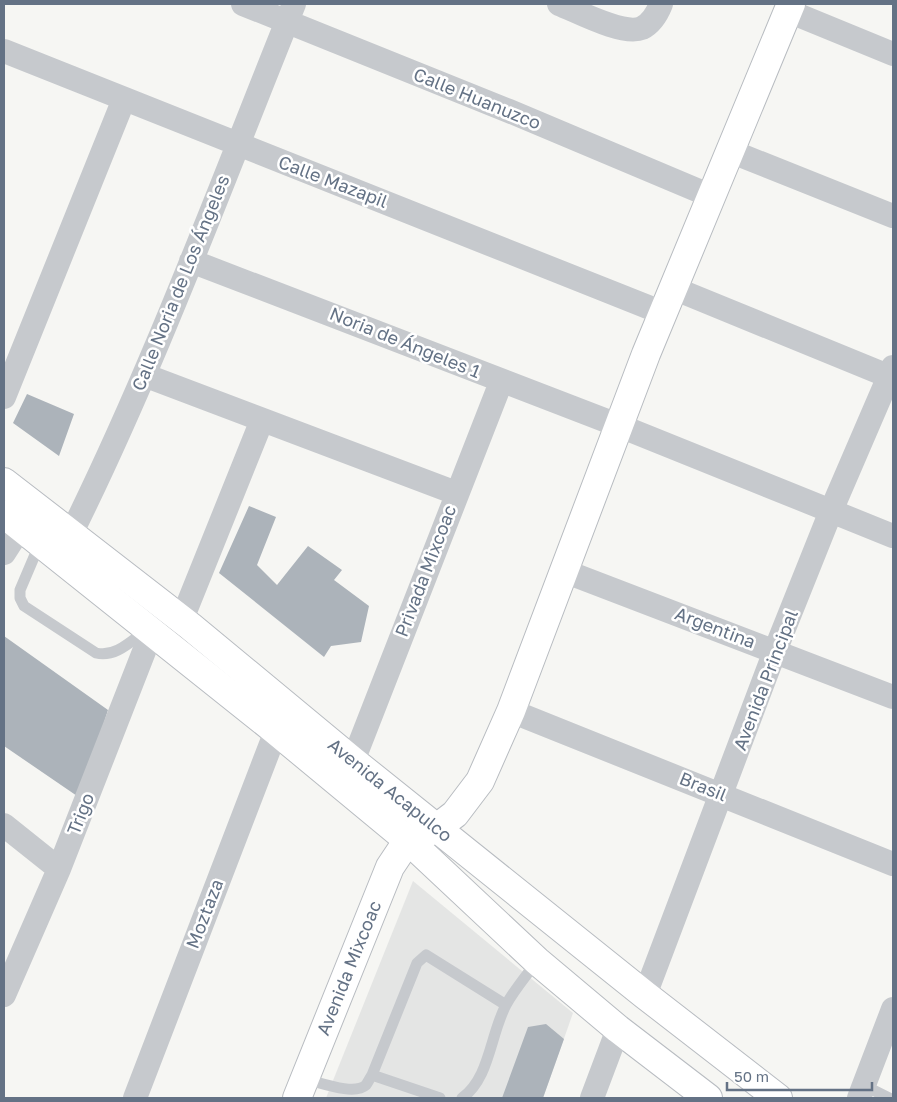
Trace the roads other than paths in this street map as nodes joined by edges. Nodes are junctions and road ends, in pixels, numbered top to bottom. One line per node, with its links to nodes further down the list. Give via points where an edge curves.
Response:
1 (243, 4): 5 (street, Calle Huanuzco)
2 (559, 4): 3 (street, via 621,28 640,29 653,20)
3 (661, 4)
4 (789, 8): 6 (street); 10 (main road)
5 (290, 12): 9 (street, Calle Noria de Los Ángeles); 11 (street, Calle Huanuzco)
6 (893, 54)
7 (5, 56): 8 (street, Calle Mazapil)
8 (124, 99): 9 (street, Calle Mazapil); 18 (street)
9 (238, 145): 13 (street, Calle Noria de Los Ángeles); 14 (street, Calle Mazapil)
10 (730, 151): 11 (main road); 12 (street)
11 (710, 196): 14 (main road)
12 (893, 216)
13 (191, 261): 16 (street, Calle Noria de Los Ángeles); 17 (street, Noria de Ángeles 1)
14 (668, 301): 15 (street, Calle Mazapil); 20 (main road)
15 (892, 374): 23 (street, Avenida Principal)
16 (144, 375): 19 (street); 24 (street, Calle Noria de Los Ángeles, via 106,460)
17 (501, 382): 20 (street, Noria de Ángeles 1); 22 (street, Privada Mixcoac)
18 (4, 397)
19 (262, 420): 22 (street); 28 (street)
20 (620, 426): 23 (street, Noria de Ángeles 1); 27 (main road)
21 (4, 482): 24 (main road, Avenida Acapulco)
22 (456, 494): 34 (street, Privada Mixcoac)
23 (831, 511): 25 (street, Noria de Ángeles 1); 30 (street, Avenida Principal)
24 (42, 530): 26 (street, Calle Noria de Los Ángeles); 28 (main road, Avenida Acapulco); 29 (main road, Avenida Acapulco); 29 (lane, via 20,590 24,606 96,653 106,655 113,654)
25 (893, 536)
26 (4, 552)
27 (564, 571): 30 (street, Argentina); 32 (main road)
28 (182, 620): 34 (main road, Avenida Acapulco)
29 (150, 630): 33 (main road, Avenida Acapulco); 40 (street, Trigo)
30 (775, 651): 31 (street, Argentina); 35 (street, Avenida Principal)
31 (893, 697)
32 (511, 711): 35 (street, Brasil); 37 (main road, via 480,781 455,814)
33 (276, 731): 38 (main road, Avenida Acapulco); 51 (street, Moztaza)
34 (353, 761): 37 (main road, Avenida Acapulco)
35 (722, 795): 39 (street, Brasil); 43 (street, Avenida Principal)
36 (4, 825): 40 (street)
37 (438, 827): 38 (main road); 43 (main road, Avenida Acapulco)
38 (410, 842): 41 (main road, Avenida Acapulco); 49 (main road, Avenida Mixcoac, via 390,867)
39 (893, 864)
40 (59, 869): 42 (street, Trigo)
41 (537, 961): 44 (lane); 46 (main road, Avenida Acapulco)
42 (5, 989)
43 (645, 995): 56 (main road, Avenida Acapulco)
44 (506, 1005): 48 (lane, via 426,955 421,958); 53 (lane, via 482,1072 472,1091)
45 (893, 1009): 47 (street)
46 (618, 1029): 54 (street); 55 (main road, Avenida Acapulco)
47 (884, 1059): 50 (street)
48 (372, 1075): 49 (lane, via 365,1086 357,1089); 52 (lane)
49 (301, 1089)
50 (861, 1092): 57 (lane)
51 (136, 1098)
52 (440, 1098)
53 (462, 1098)
54 (592, 1098)
55 (708, 1098)
56 (778, 1098)
57 (889, 1098)

